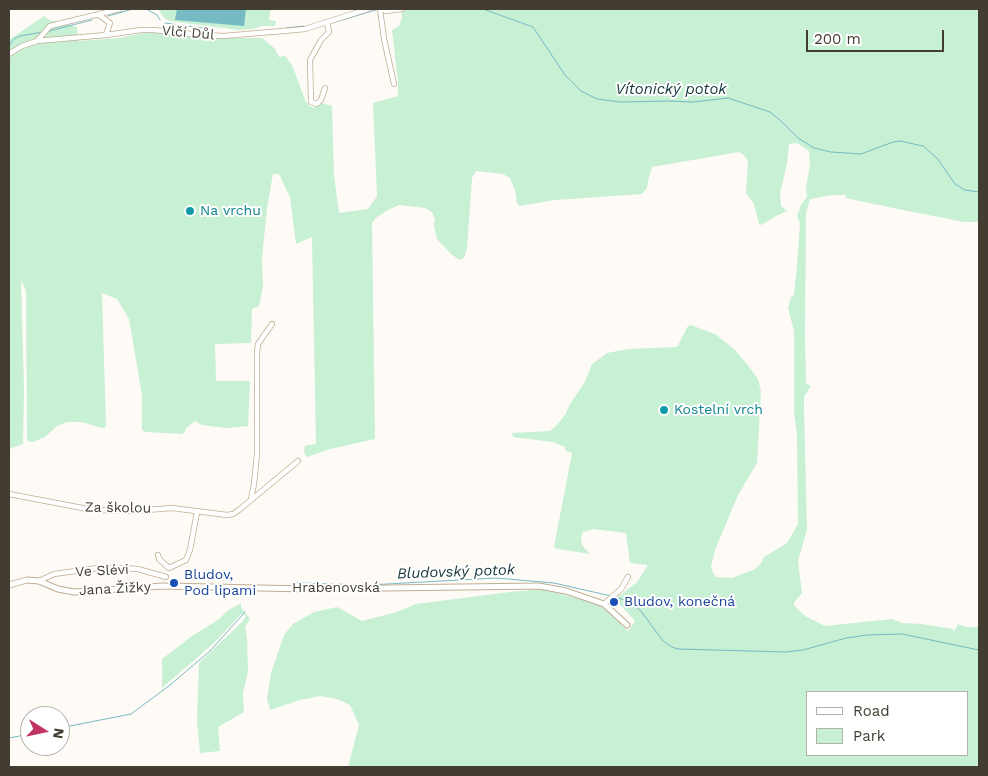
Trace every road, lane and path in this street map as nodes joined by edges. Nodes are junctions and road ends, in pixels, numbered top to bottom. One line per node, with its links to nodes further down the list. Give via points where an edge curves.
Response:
1 (120, 9): 5 (street)
2 (368, 9): 6 (street, Vlčí Důl)
3 (381, 9): 4 (street); 10 (street)
4 (402, 10)
5 (98, 15): 7 (street, via 110,23); 8 (street, via 50,26)
6 (327, 22): 7 (street, Vlčí Důl, via 304,29 223,36 154,30); 11 (street, via 329,32 310,60 311,102 318,104)
7 (106, 35): 8 (street, Vlčí Důl)
8 (38, 42): 9 (street, Vlčí Důl)
9 (9, 54)
10 (394, 84)
11 (325, 88)
12 (272, 324): 15 (street, via 258,344 257,352 257,454)
13 (298, 461): 15 (street, Za školou)
14 (9, 494): 16 (street, Za školou, via 93,510 172,508)
15 (251, 499): 16 (street, Za školou, via 233,514)
16 (198, 512): 18 (street, via 186,560)
17 (158, 555): 18 (street, Jana Žižky)
18 (168, 568): 19 (street, Jana Žižky)
19 (166, 577): 21 (street, Ve Slévi, via 138,570 98,568 54,574); 23 (street, Jana Žižky)
20 (628, 577): 25 (street, via 621,589)
21 (39, 581): 22 (street, Jana Žižky); 23 (street, Jana Žižky, via 74,592)
22 (9, 585)
23 (163, 586): 24 (street, Jana Žižky)
24 (275, 588): 25 (street, Hrabenovská, via 539,586)
25 (604, 604): 26 (street, Hrabenovská)
26 (628, 625)

